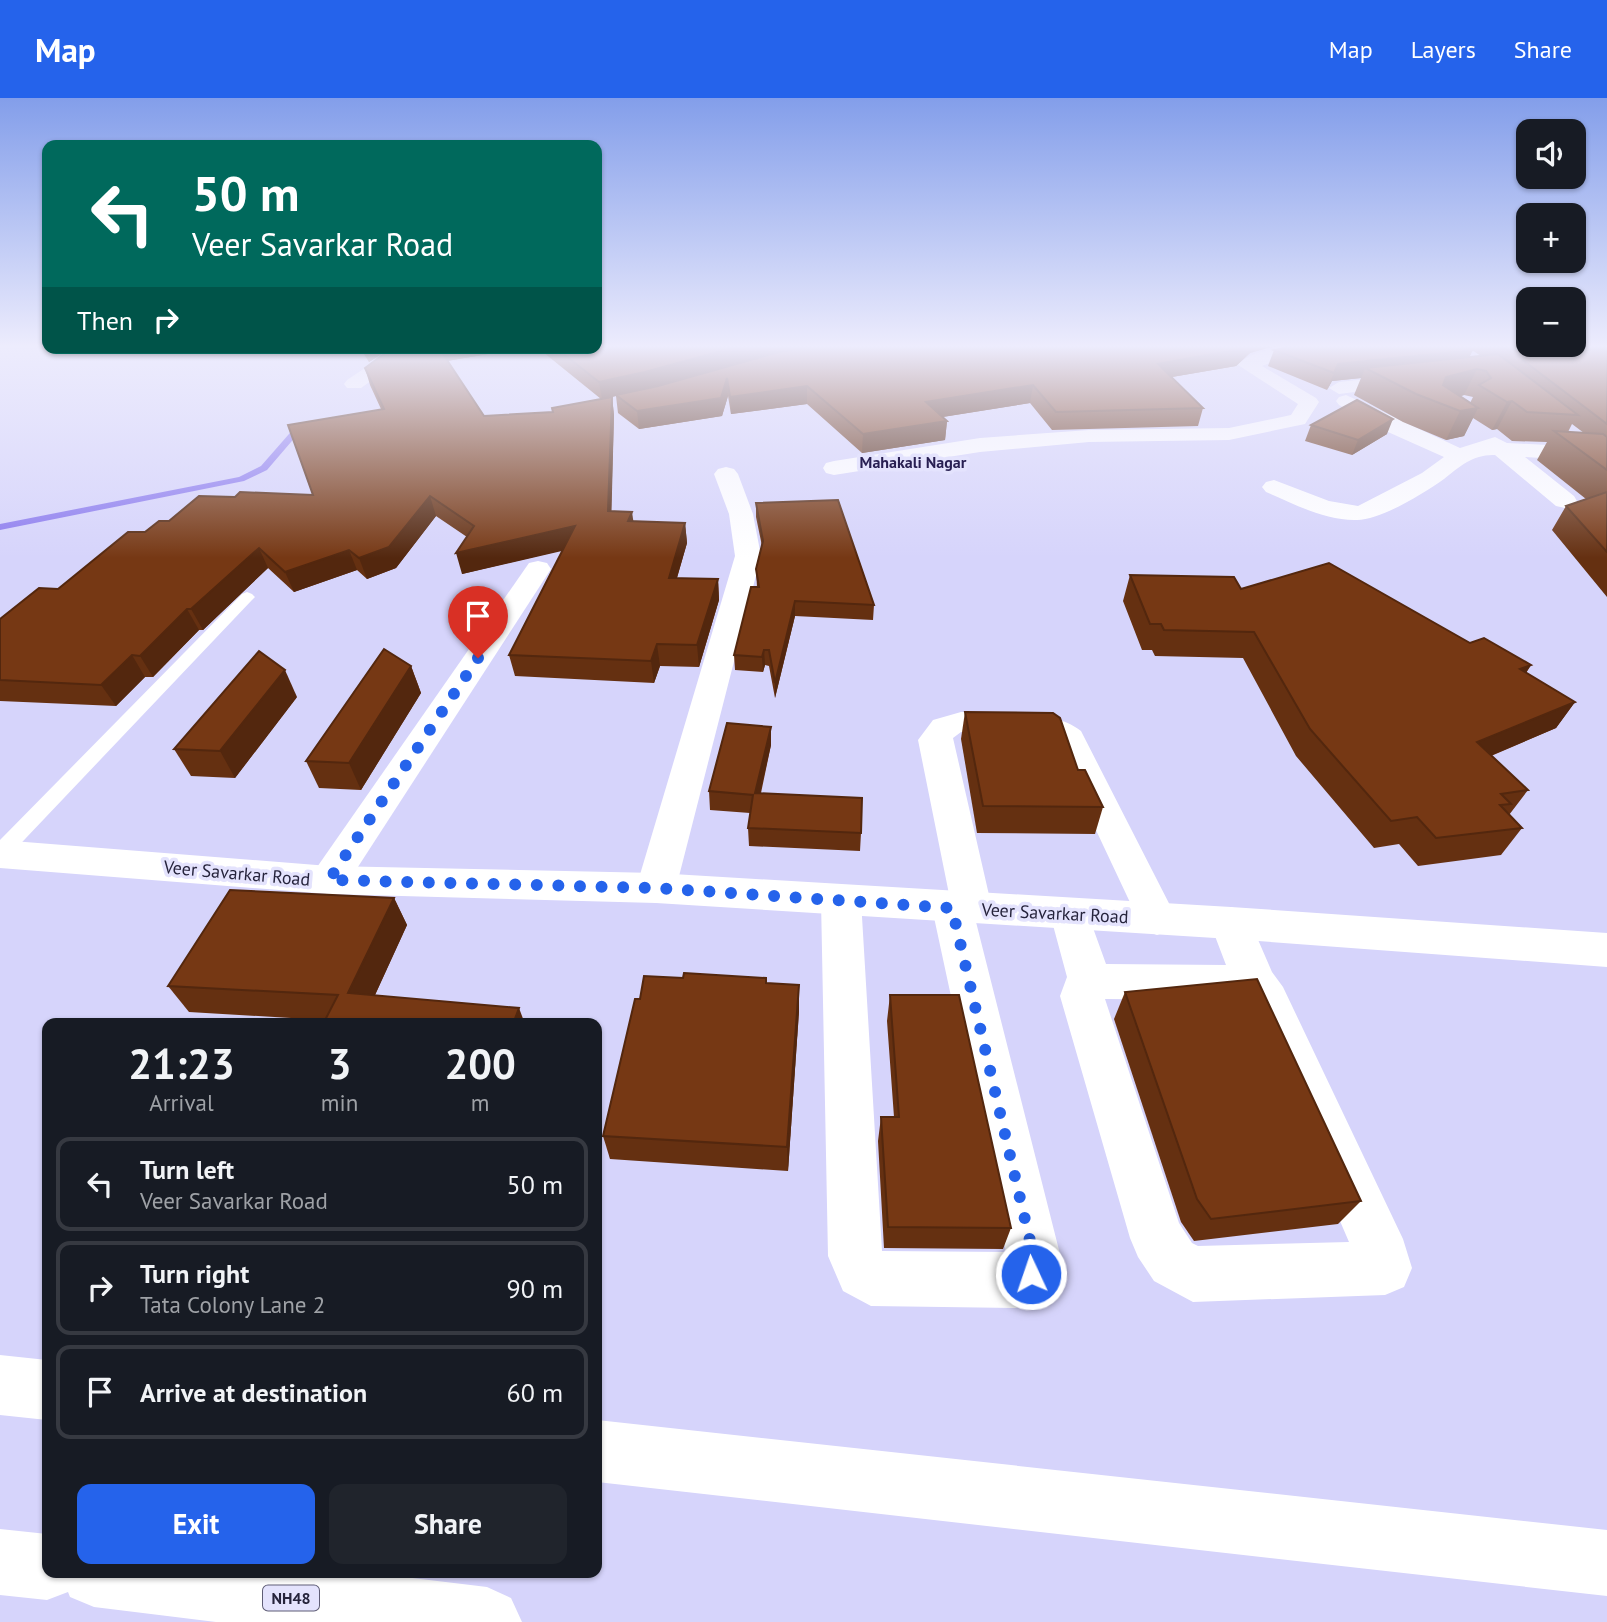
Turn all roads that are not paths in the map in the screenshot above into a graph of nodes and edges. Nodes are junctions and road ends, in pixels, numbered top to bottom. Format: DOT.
graph roads {
  1 [pos="1300,416"];
  2 [pos="1376,416"];
  3 [pos="1472,429"];
  4 [pos="1561,429"];
  5 [pos="1501,448"];
  6 [pos="1460,456"];
  7 [pos="1602,458"];
  8 [pos="834,468"];
  9 [pos="726,474"];
  10 [pos="1274,487"];
  11 [pos="1565,501"];
  12 [pos="538,569"];
  13 [pos="247,597"];
  14 [pos="0,853"];
  15 [pos="329,880"];
  16 [pos="656,888"];
  17 [pos="841,900"];
  18 [pos="962,908"];
  19 [pos="1070,914"];
  20 [pos="1157,919"];
  21 [pos="1231,923"];
  22 [pos="1607,950"];
  23 [pos="1090,981"];
  24 [pos="1255,983"];
  25 [pos="0,1385"];
  26 [pos="42,1390"];
  27 [pos="602,1452"];
  28 [pos="0,1562"];
  29 [pos="1607,1563"];
  30 [pos="42,1566"];
  31 [pos="134,1578"];
  32 [pos="487,1622"];
  1 -- 8 [label="main road"];
  2 -- 6 [label="main road"];
  3 -- 5 [label="main road"];
  4 -- 7 [label="main road"];
  5 -- 6 [label="main road"];
  5 -- 7 [label="main road"];
  5 -- 11 [label="main road"];
  6 -- 10 [label="main road"];
  9 -- 16 [label="main road"];
  12 -- 15 [label="main road"];
  13 -- 14 [label="lane"];
  14 -- 15 [label="main road, Veer Savarkar Road"];
  15 -- 16 [label="main road, Veer Savarkar Road"];
  16 -- 17 [label="main road, Veer Savarkar Road"];
  17 -- 18 [label="main road, Veer Savarkar Road"];
  17 -- 18 [label="main road"];
  18 -- 19 [label="main road, Veer Savarkar Road"];
  18 -- 20 [label="main road"];
  19 -- 20 [label="main road, Veer Savarkar Road"];
  19 -- 23 [label="main road"];
  20 -- 21 [label="main road, Veer Savarkar Road"];
  21 -- 22 [label="main road, Veer Savarkar Road"];
  21 -- 24 [label="main road"];
  23 -- 24 [label="main road"];
  23 -- 24 [label="main road"];
  25 -- 26 [label="main road"];
  27 -- 29 [label="main road"];
  28 -- 30 [label="main road"];
  31 -- 32 [label="main road, NH48"];
}
